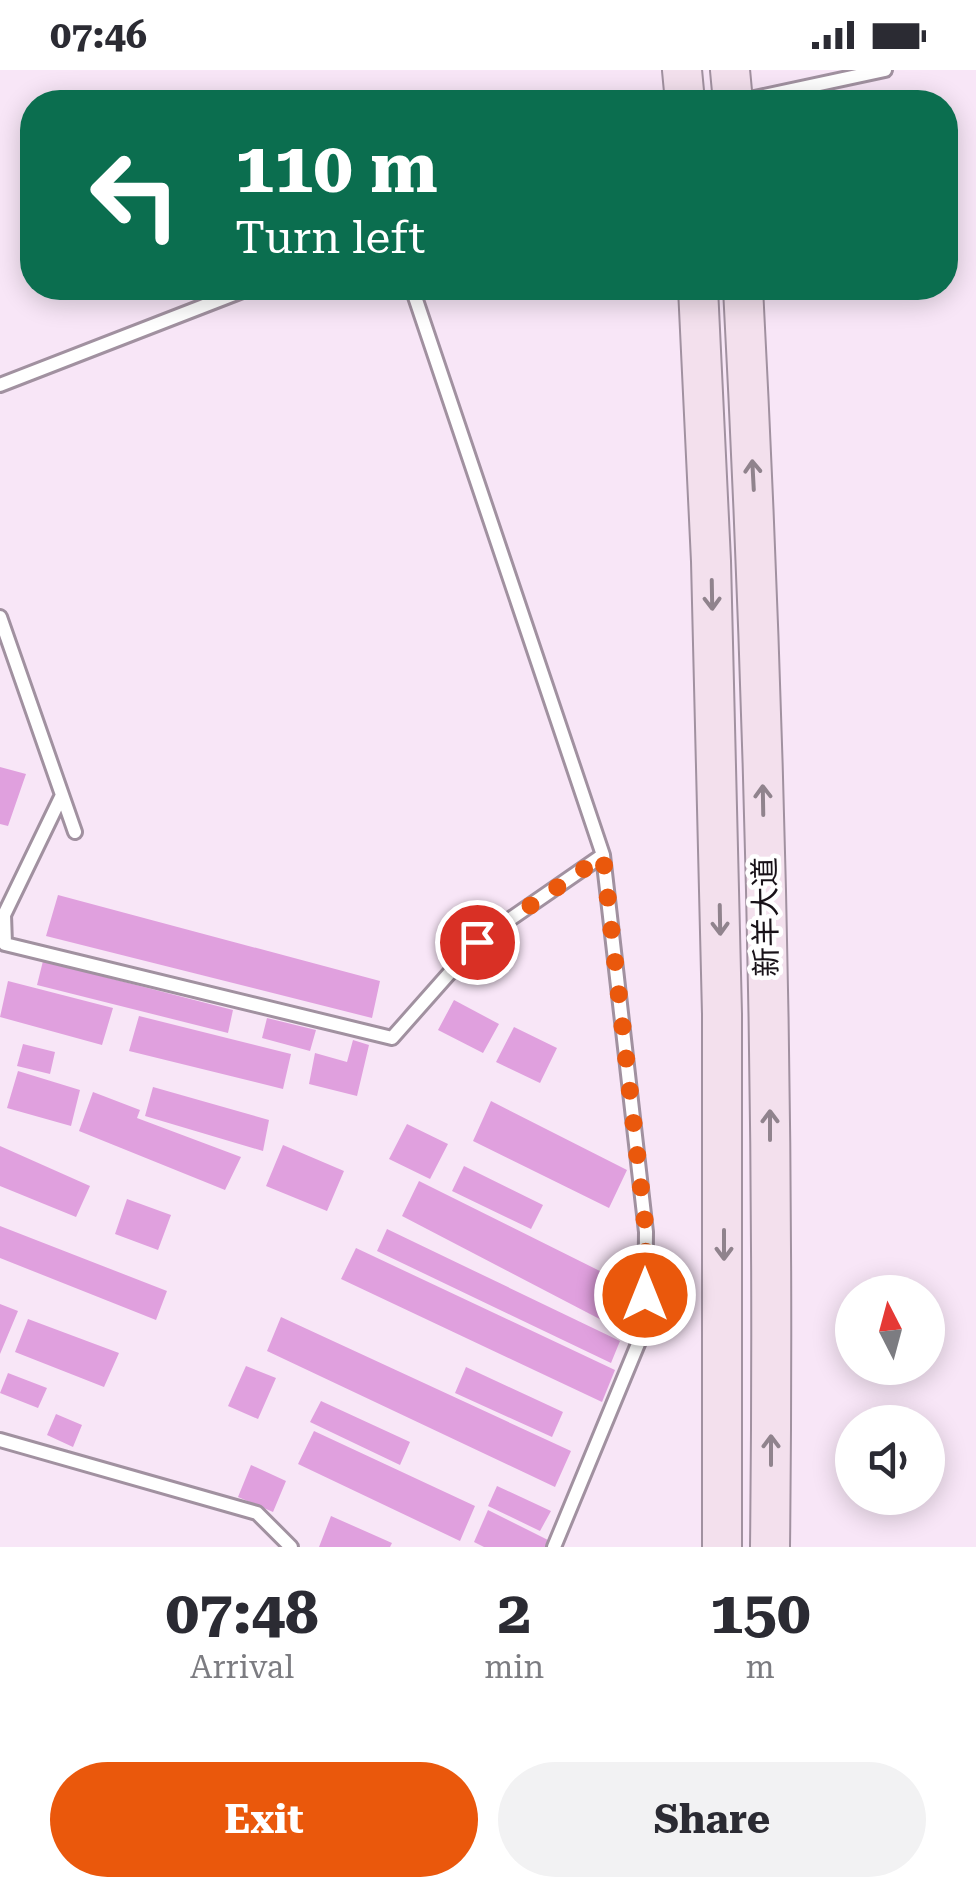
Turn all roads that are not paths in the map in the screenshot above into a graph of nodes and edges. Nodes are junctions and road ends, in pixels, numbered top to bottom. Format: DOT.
graph roads {
  1 [pos="885,70"];
  2 [pos="789,90"];
  3 [pos="219,300"];
  4 [pos="416,300"];
  5 [pos="699,300"];
  6 [pos="744,300"];
  7 [pos="0,384"];
  8 [pos="0,617"];
  9 [pos="62,796"];
  10 [pos="75,832"];
  11 [pos="603,856"];
  12 [pos="0,1440"];
  13 [pos="292,1547"];
  14 [pos="554,1547"];
  15 [pos="722,1547"];
  16 [pos="770,1547"];
  1 -- 2 [label="lane"];
  3 -- 7 [label="lane"];
  4 -- 11 [label="lane"];
  5 -- 15 [label="main road, 新羊大道, one-way"];
  16 -- 6 [label="main road, 新羊大道, one-way"];
  8 -- 9 [label="lane"];
  9 -- 10 [label="lane"];
  9 -- 11 [label="lane"];
  11 -- 14 [label="lane"];
  12 -- 13 [label="lane"];
}
